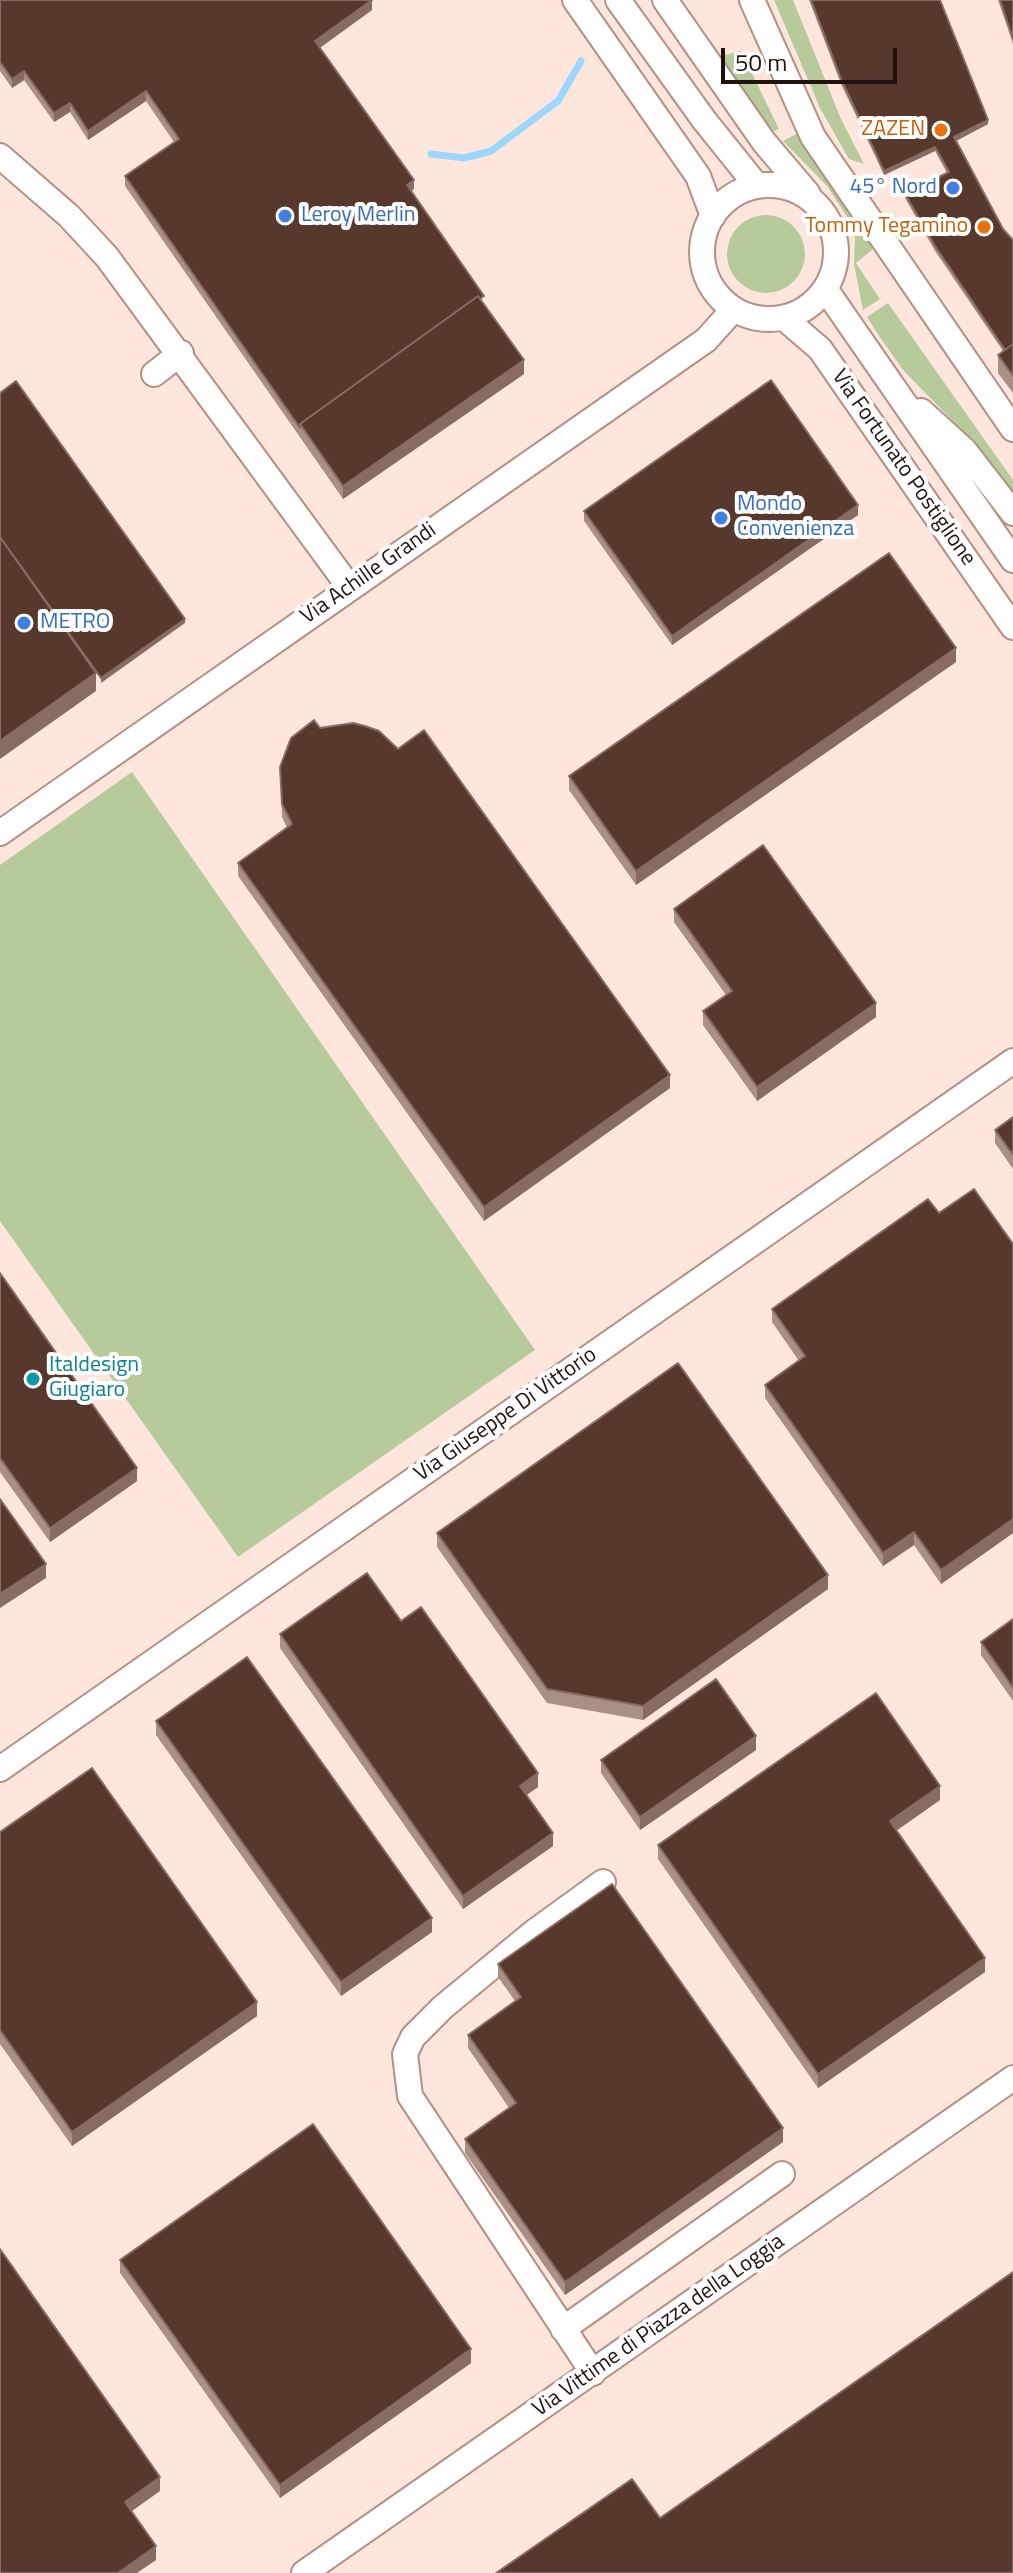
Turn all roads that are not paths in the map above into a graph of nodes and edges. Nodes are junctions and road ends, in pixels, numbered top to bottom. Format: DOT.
graph roads {
  1 [pos="575,0"];
  2 [pos="618,0"];
  3 [pos="665,0"];
  4 [pos="752,0"];
  5 [pos="0,156"];
  6 [pos="757,186"];
  7 [pos="817,205"];
  8 [pos="713,216"];
  9 [pos="826,290"];
  10 [pos="733,310"];
  11 [pos="784,318"];
  12 [pos="181,353"];
  13 [pos="154,374"];
  14 [pos="888,381"];
  15 [pos="1013,429"];
  16 [pos="1013,513"];
  17 [pos="1013,560"];
  18 [pos="350,588"];
  19 [pos="1013,627"];
  20 [pos="0,833"];
  21 [pos="1013,1061"];
  22 [pos="0,1769"];
  23 [pos="603,1882"];
  24 [pos="1013,2078"];
  25 [pos="782,2174"];
  26 [pos="563,2329"];
  27 [pos="593,2373"];
  28 [pos="304,2573"];
  1 -- 8 [label="street"];
  2 -- 6 [label="street"];
  3 -- 7 [label="street"];
  4 -- 15 [label="street"];
  5 -- 12 [label="street"];
  6 -- 7 [label="street"];
  6 -- 8 [label="street"];
  7 -- 9 [label="street"];
  8 -- 10 [label="street"];
  9 -- 11 [label="street"];
  9 -- 14 [label="street, Via Fortunato Postiglione"];
  10 -- 11 [label="street"];
  10 -- 18 [label="street, Via Achille Grandi"];
  11 -- 19 [label="street, Via Fortunato Postiglione"];
  12 -- 13 [label="street"];
  12 -- 18 [label="street"];
  14 -- 16 [label="street"];
  14 -- 17 [label="street, Via Fortunato Postiglione"];
  18 -- 20 [label="street, Via Achille Grandi"];
  21 -- 22 [label="street, Via Giuseppe Di Vittorio"];
  23 -- 26 [label="street"];
  24 -- 27 [label="street, Via Vittime di Piazza della Loggia"];
  25 -- 26 [label="street"];
  26 -- 27 [label="street"];
  27 -- 28 [label="street, Via Vittime di Piazza della Loggia"];
}
